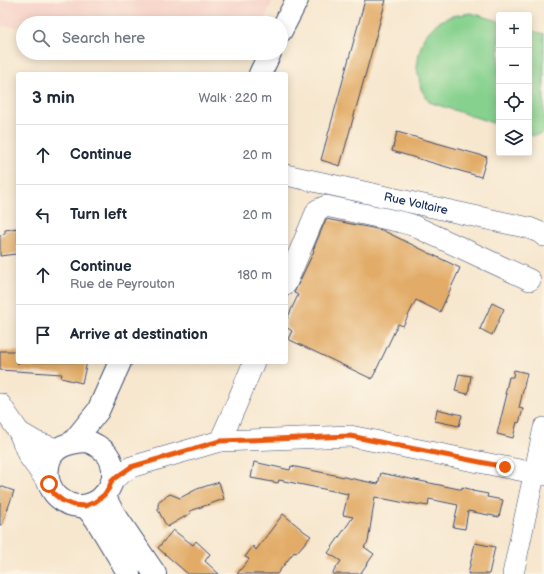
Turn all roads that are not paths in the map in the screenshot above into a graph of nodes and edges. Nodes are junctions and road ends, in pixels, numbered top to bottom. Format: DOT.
graph roads {
  1 [pos="297,0"];
  2 [pos="288,17"];
  3 [pos="267,60"];
  4 [pos="261,72"];
  5 [pos="288,175"];
  6 [pos="544,236"];
  7 [pos="288,279"];
  8 [pos="530,280"];
  9 [pos="119,364"];
  10 [pos="253,364"];
  11 [pos="0,404"];
  12 [pos="98,411"];
  13 [pos="544,428"];
  14 [pos="19,432"];
  15 [pos="220,441"];
  16 [pos="64,445"];
  17 [pos="112,471"];
  18 [pos="539,474"];
  19 [pos="49,484"];
  20 [pos="85,506"];
  21 [pos="129,574"];
  22 [pos="155,574"];
  23 [pos="513,574"];
  1 -- 2 [label="main road"];
  3 -- 4 [label="main road"];
  5 -- 6 [label="street, Rue Voltaire"];
  7 -- 8 [label="street"];
  9 -- 12 [label="main road"];
  10 -- 15 [label="street"];
  11 -- 14 [label="street"];
  12 -- 16 [label="main road"];
  12 -- 17 [label="main road"];
  13 -- 18 [label="street"];
  14 -- 16 [label="street"];
  14 -- 19 [label="street"];
  15 -- 17 [label="street"];
  15 -- 18 [label="street"];
  16 -- 17 [label="main road"];
  16 -- 19 [label="main road"];
  17 -- 20 [label="main road"];
  17 -- 22 [label="main road"];
  18 -- 23 [label="street"];
  19 -- 20 [label="main road"];
  20 -- 21 [label="main road"];
}
